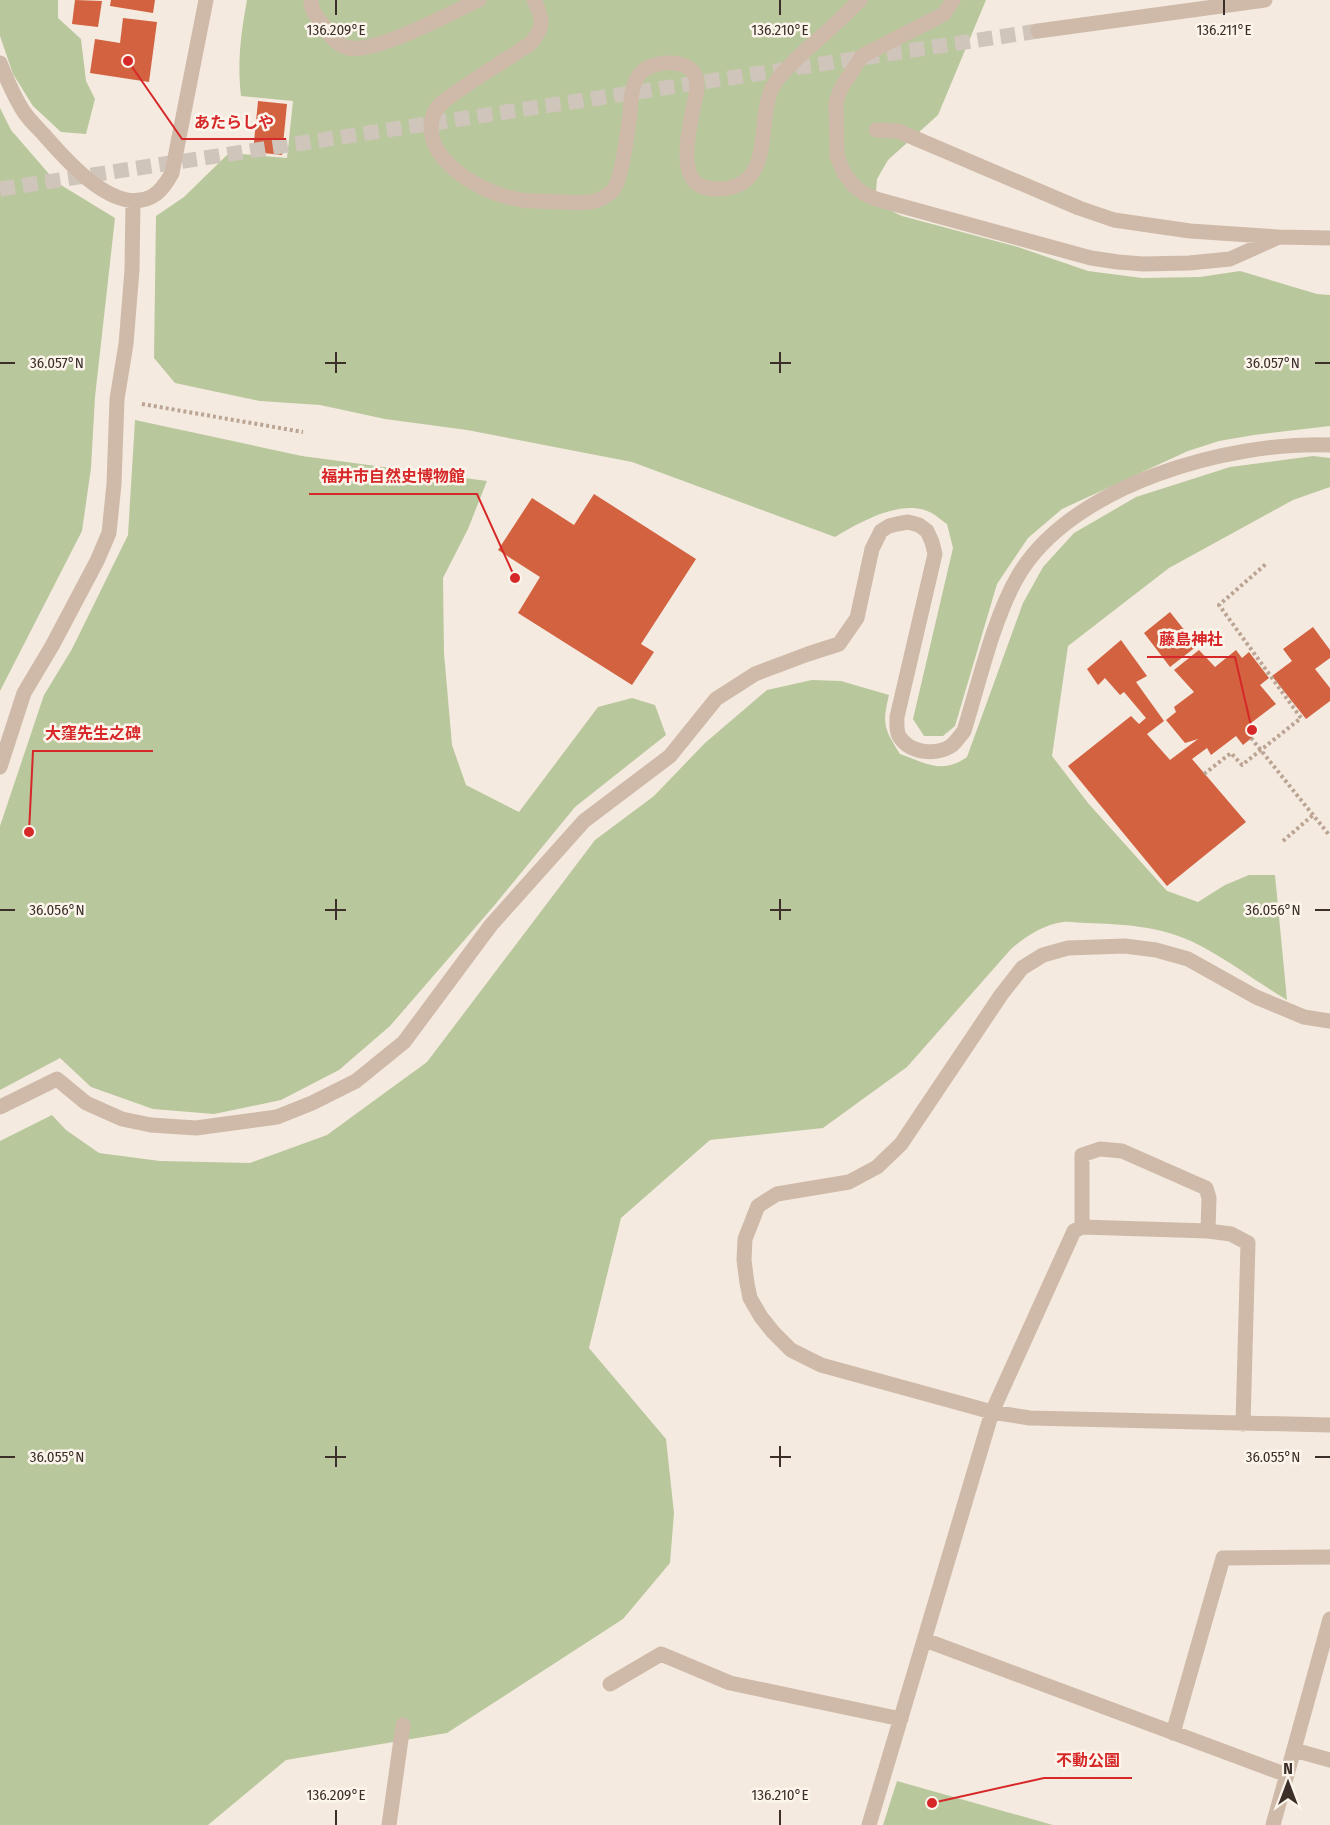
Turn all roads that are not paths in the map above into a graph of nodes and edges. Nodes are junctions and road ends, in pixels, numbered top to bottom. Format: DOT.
graph roads {
  1 [pos="206,0"];
  2 [pos="310,0"];
  3 [pos="479,0"];
  4 [pos="534,0"];
  5 [pos="860,0"];
  6 [pos="953,0"];
  7 [pos="1265,0"];
  8 [pos="1038,31"];
  9 [pos="0,63"];
  10 [pos="876,130"];
  11 [pos="133,201"];
  12 [pos="1280,237"];
  13 [pos="1330,238"];
  14 [pos="1330,445"];
  15 [pos="0,767"];
  16 [pos="1330,1021"];
  17 [pos="0,1107"];
  18 [pos="1082,1227"];
  19 [pos="1208,1232"];
  20 [pos="992,1412"];
  21 [pos="1243,1424"];
  22 [pos="1330,1425"];
  23 [pos="1330,1557"];
  24 [pos="1330,1619"];
  25 [pos="924,1640"];
  26 [pos="610,1684"];
  27 [pos="901,1719"];
  28 [pos="403,1725"];
  29 [pos="1173,1733"];
  30 [pos="1294,1750"];
  31 [pos="1330,1760"];
  32 [pos="1287,1775"];
  33 [pos="389,1825"];
  34 [pos="869,1825"];
  35 [pos="1273,1825"];
  1 -- 11 [label="street"];
  2 -- 3 [label="street"];
  4 -- 5 [label="street"];
  6 -- 12 [label="street"];
  7 -- 8 [label="street"];
  9 -- 11 [label="street"];
  10 -- 12 [label="street"];
  11 -- 15 [label="street"];
  12 -- 13 [label="street"];
  14 -- 17 [label="street"];
  16 -- 20 [label="street"];
  18 -- 19 [label="street"];
  18 -- 19 [label="street"];
  18 -- 20 [label="street"];
  19 -- 21 [label="street"];
  20 -- 21 [label="street"];
  20 -- 25 [label="street"];
  21 -- 22 [label="street"];
  23 -- 29 [label="street"];
  24 -- 30 [label="street"];
  25 -- 27 [label="street"];
  25 -- 29 [label="street"];
  26 -- 27 [label="street"];
  27 -- 34 [label="street"];
  28 -- 33 [label="street"];
  29 -- 32 [label="street"];
  30 -- 31 [label="street"];
  30 -- 32 [label="street"];
  32 -- 35 [label="street"];
}
